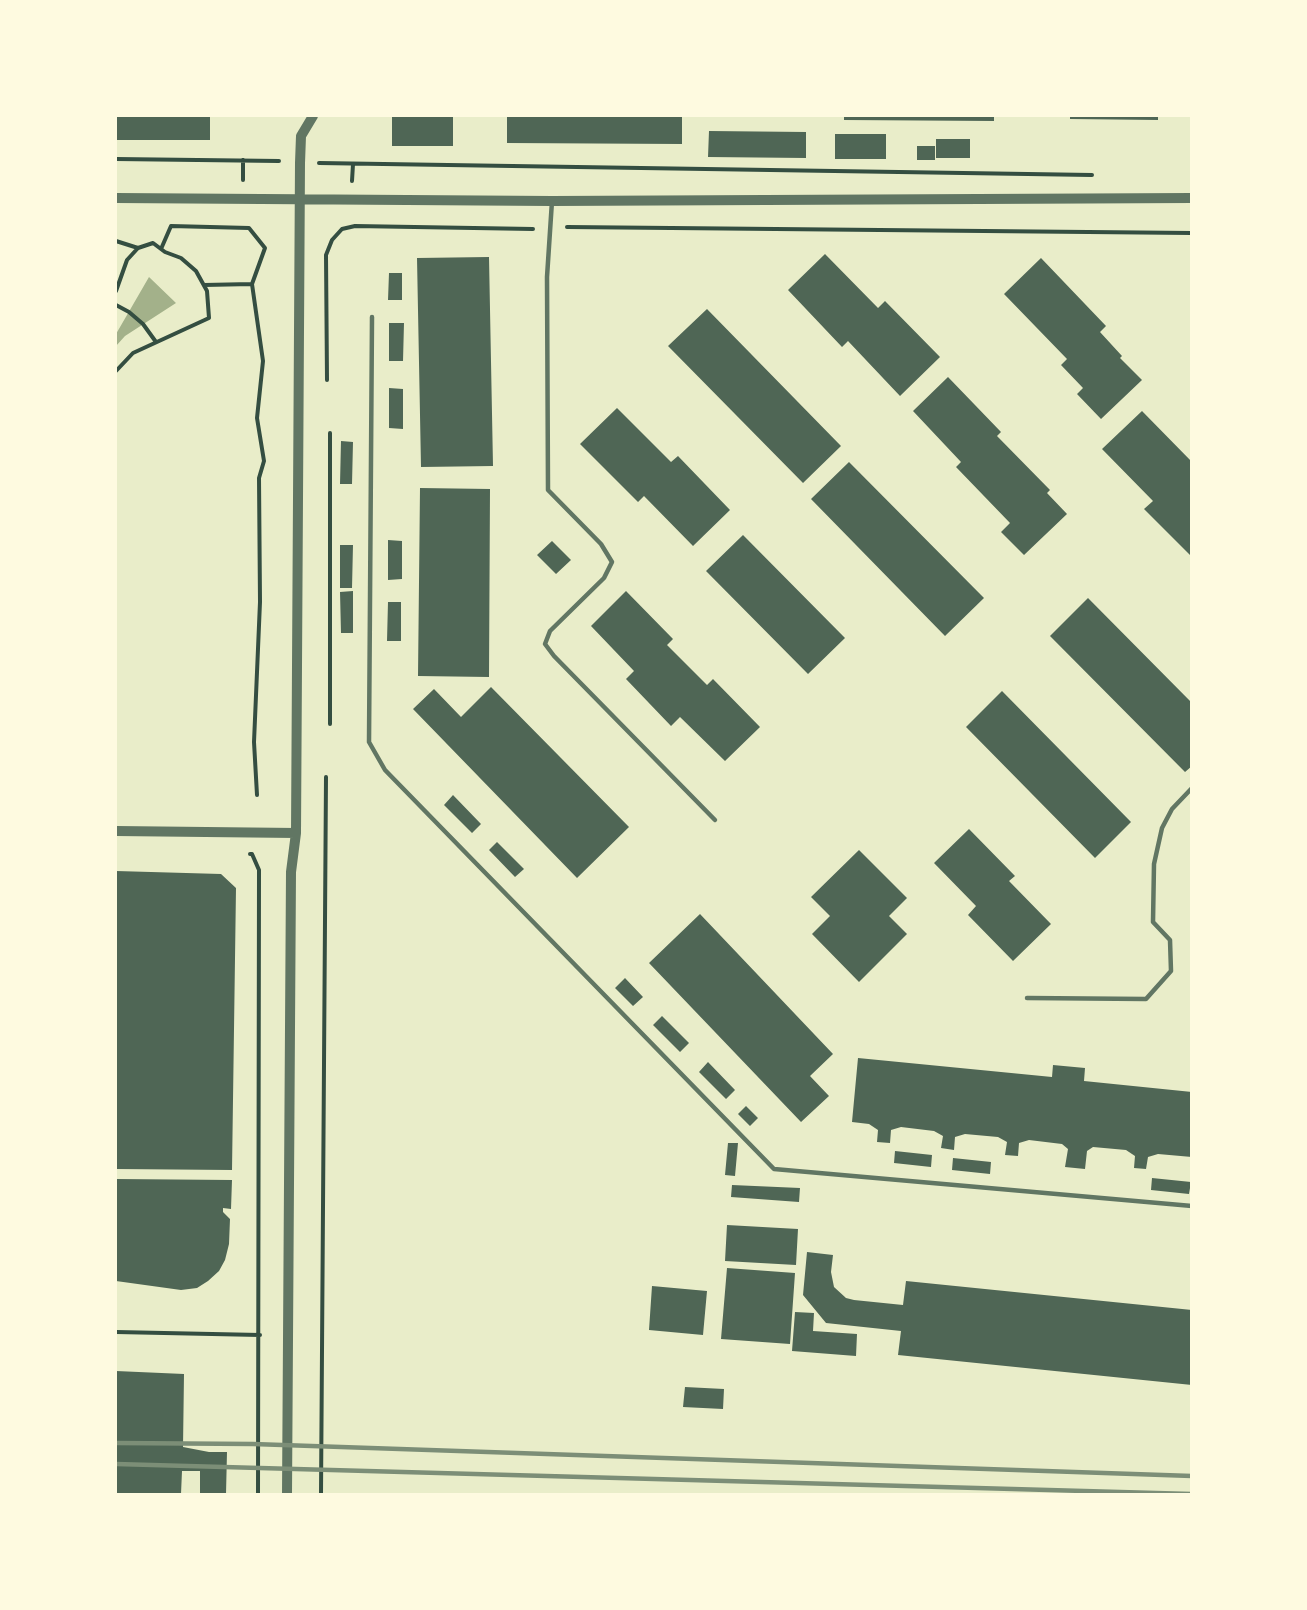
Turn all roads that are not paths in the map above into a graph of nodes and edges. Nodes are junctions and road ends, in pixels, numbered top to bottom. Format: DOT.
graph roads {
  1 [pos="313,116"];
  2 [pos="116,198"];
  3 [pos="1191,198"];
  4 [pos="300,200"];
  5 [pos="552,201"];
  6 [pos="372,317"];
  7 [pos="1191,788"];
  8 [pos="715,820"];
  9 [pos="116,831"];
  10 [pos="296,833"];
  11 [pos="1027,998"];
  12 [pos="1191,1206"];
  13 [pos="287,1494"];
  1 -- 4 [label="street"];
  2 -- 4 [label="street"];
  3 -- 5 [label="street"];
  4 -- 5 [label="street"];
  4 -- 10 [label="street"];
  5 -- 8 [label="lane"];
  6 -- 12 [label="lane"];
  7 -- 11 [label="lane"];
  9 -- 10 [label="street"];
  10 -- 13 [label="street"];
}
